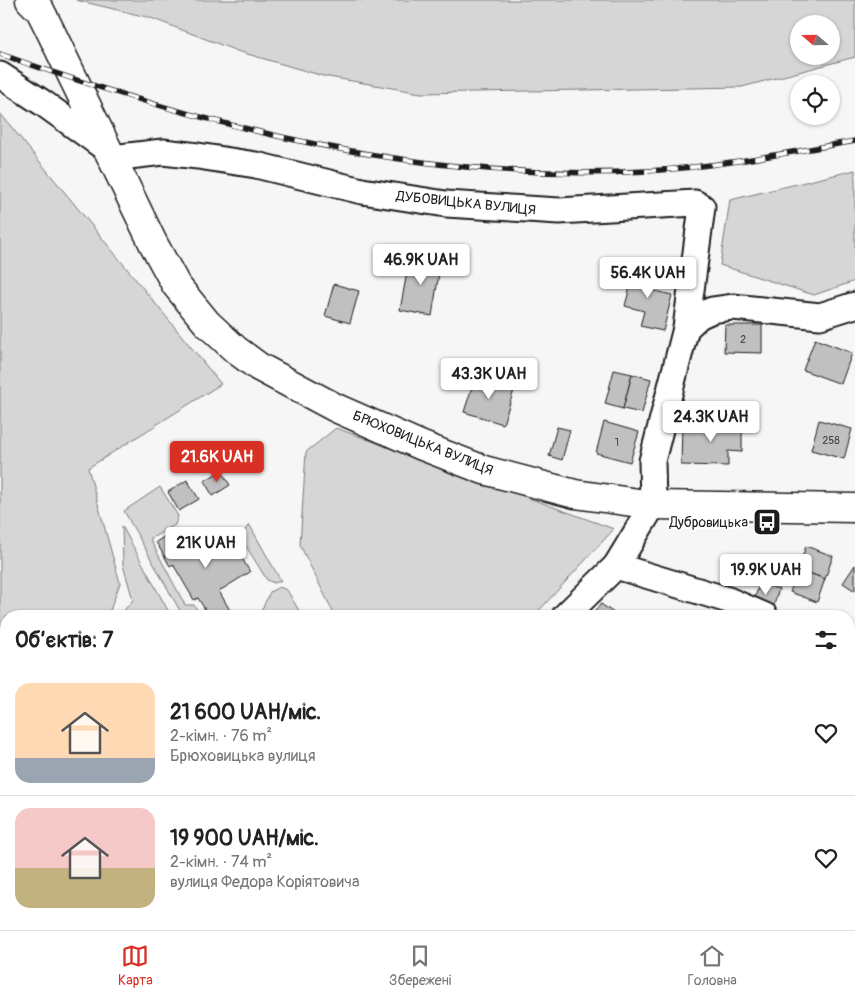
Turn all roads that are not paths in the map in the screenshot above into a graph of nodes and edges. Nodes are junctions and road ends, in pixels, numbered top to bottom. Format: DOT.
graph roads {
  1 [pos="30,0"];
  2 [pos="0,74"];
  3 [pos="110,154"];
  4 [pos="855,305"];
  5 [pos="686,328"];
  6 [pos="653,505"];
  7 [pos="855,508"];
  8 [pos="616,566"];
  9 [pos="571,610"];
  10 [pos="752,610"];
  1 -- 3 [label="main road, БРЮХОВИЦЬКА ВУЛИЦЯ"];
  2 -- 3 [label="street"];
  3 -- 5 [label="street, ДУБОВИЦЬКА ВУЛИЦЯ"];
  3 -- 6 [label="main road, БРЮХОВИЦЬКА ВУЛИЦЯ"];
  4 -- 5 [label="street"];
  5 -- 6 [label="street, ДУБОВИЦЬКА ВУЛИЦЯ"];
  6 -- 7 [label="main road, БРЮХОВИЦЬКА ВУЛИЦЯ"];
  6 -- 8 [label="street"];
  8 -- 9 [label="street"];
  8 -- 10 [label="street"];
}
